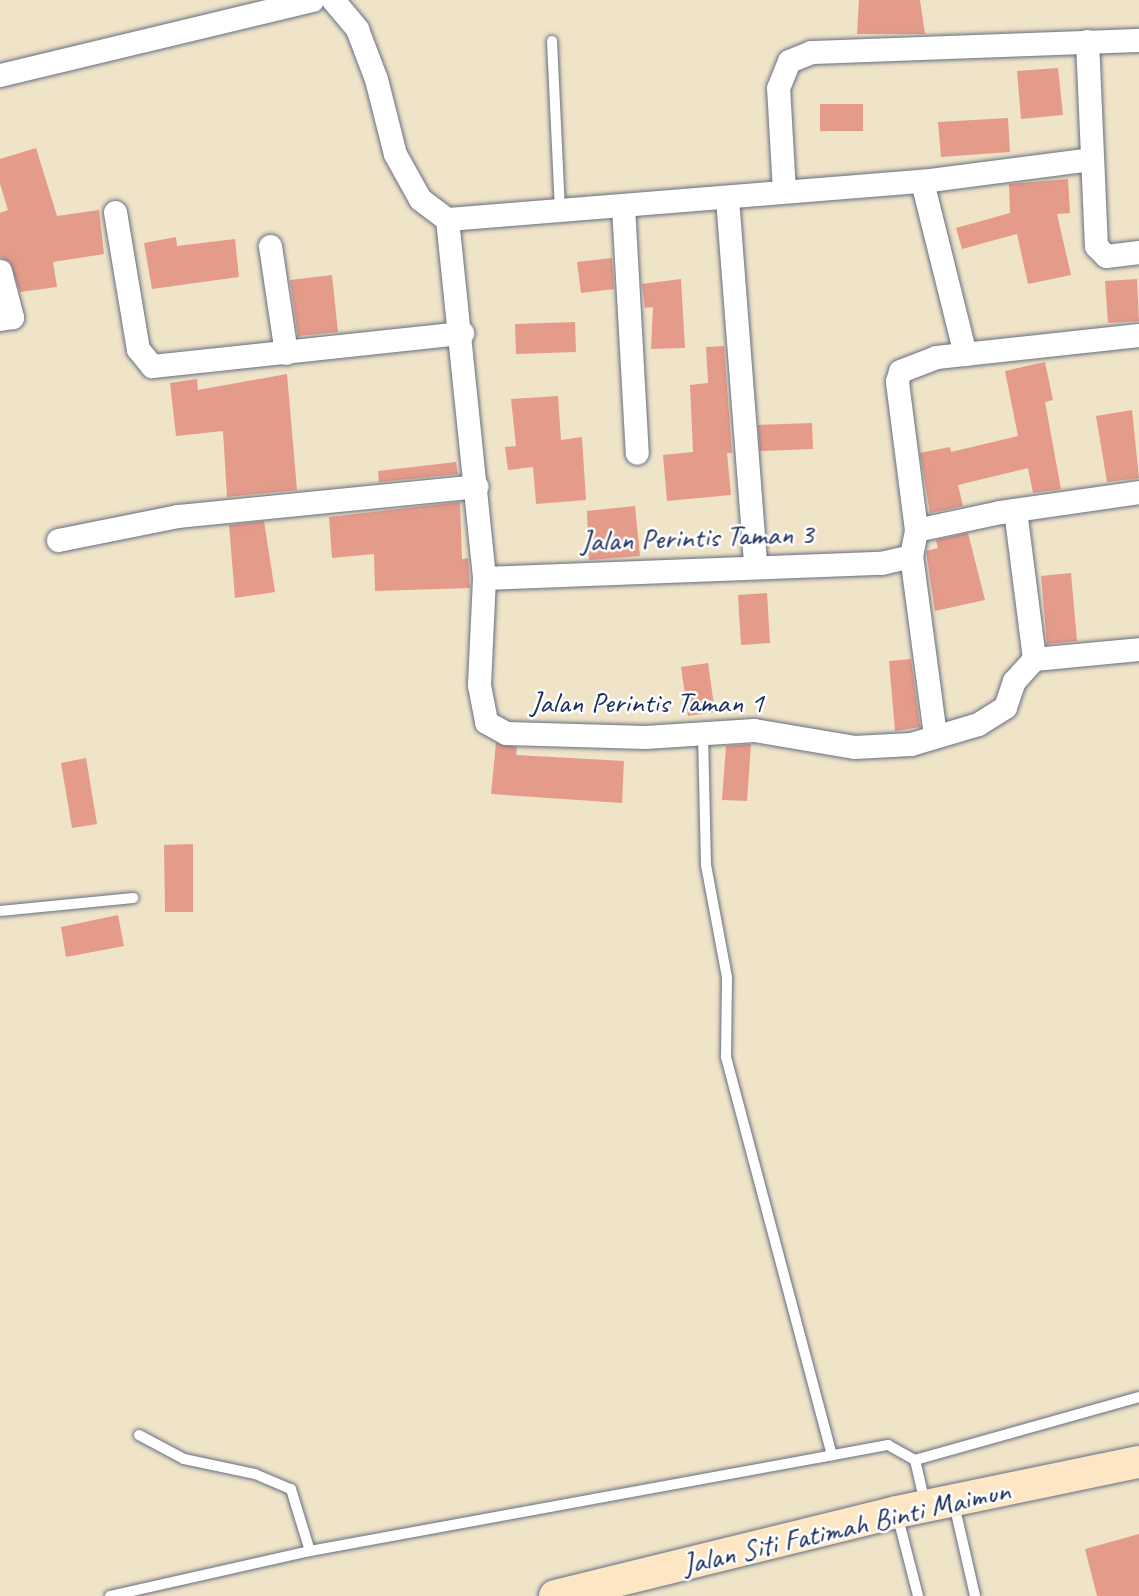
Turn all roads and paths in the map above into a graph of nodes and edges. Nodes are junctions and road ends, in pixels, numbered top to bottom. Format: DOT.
graph roads {
  1 [pos="312,0"];
  2 [pos="333,0"];
  3 [pos="1139,40"];
  4 [pos="552,41"];
  5 [pos="1087,41"];
  6 [pos="0,75"];
  7 [pos="1091,159"];
  8 [pos="922,181"];
  9 [pos="784,191"];
  10 [pos="727,198"];
  11 [pos="624,206"];
  12 [pos="560,209"];
  13 [pos="116,212"];
  14 [pos="447,219"];
  15 [pos="270,246"];
  16 [pos="1139,252"];
  17 [pos="0,271"];
  18 [pos="0,319"];
  19 [pos="462,333"];
  20 [pos="1139,335"];
  21 [pos="286,353"];
  22 [pos="965,354"];
  23 [pos="637,453"];
  24 [pos="476,486"];
  25 [pos="1139,492"];
  26 [pos="1015,510"];
  27 [pos="916,530"];
  28 [pos="58,540"];
  29 [pos="911,556"];
  30 [pos="755,566"];
  31 [pos="484,578"];
  32 [pos="1139,649"];
  33 [pos="1034,659"];
  34 [pos="704,733"];
  35 [pos="935,735"];
  36 [pos="133,898"];
  37 [pos="0,911"];
  38 [pos="1139,1396"];
  39 [pos="139,1435"];
  40 [pos="832,1455"];
  41 [pos="915,1460"];
  42 [pos="1139,1462"];
  43 [pos="925,1507"];
  44 [pos="310,1551"];
  45 [pos="110,1596"];
  46 [pos="555,1596"];
  47 [pos="918,1596"];
  48 [pos="975,1596"];
  1 -- 6 [label="street"];
  2 -- 14 [label="street"];
  3 -- 5 [label="street"];
  4 -- 12 [label="lane"];
  5 -- 7 [label="street"];
  5 -- 9 [label="street"];
  7 -- 8 [label="street"];
  7 -- 16 [label="street"];
  8 -- 9 [label="street"];
  8 -- 22 [label="street"];
  9 -- 10 [label="street"];
  10 -- 11 [label="street"];
  10 -- 30 [label="street"];
  11 -- 12 [label="street"];
  11 -- 23 [label="street"];
  12 -- 14 [label="street"];
  13 -- 21 [label="street"];
  14 -- 19 [label="street"];
  15 -- 21 [label="street"];
  17 -- 18 [label="street"];
  19 -- 21 [label="street"];
  19 -- 24 [label="street"];
  20 -- 22 [label="street"];
  22 -- 27 [label="street"];
  24 -- 28 [label="street"];
  24 -- 31 [label="street"];
  25 -- 26 [label="street"];
  26 -- 27 [label="street"];
  26 -- 33 [label="street"];
  27 -- 29 [label="street"];
  29 -- 30 [label="street, Jalan Perintis Taman 3"];
  29 -- 35 [label="street"];
  30 -- 31 [label="street, Jalan Perintis Taman 3"];
  31 -- 34 [label="street, Jalan Perintis Taman 1"];
  32 -- 33 [label="street"];
  33 -- 35 [label="street, Jalan Perintis Taman 1"];
  34 -- 35 [label="street, Jalan Perintis Taman 1"];
  34 -- 40 [label="lane"];
  36 -- 37 [label="lane"];
  38 -- 41 [label="lane"];
  39 -- 44 [label="lane"];
  40 -- 41 [label="lane"];
  40 -- 44 [label="lane"];
  41 -- 43 [label="lane"];
  42 -- 43 [label="street, Jalan Siti Fatimah Binti Maimun"];
  43 -- 46 [label="street, Jalan Siti Fatimah Binti Maimun"];
  43 -- 47 [label="lane"];
  43 -- 48 [label="lane"];
  44 -- 45 [label="lane"];
}
